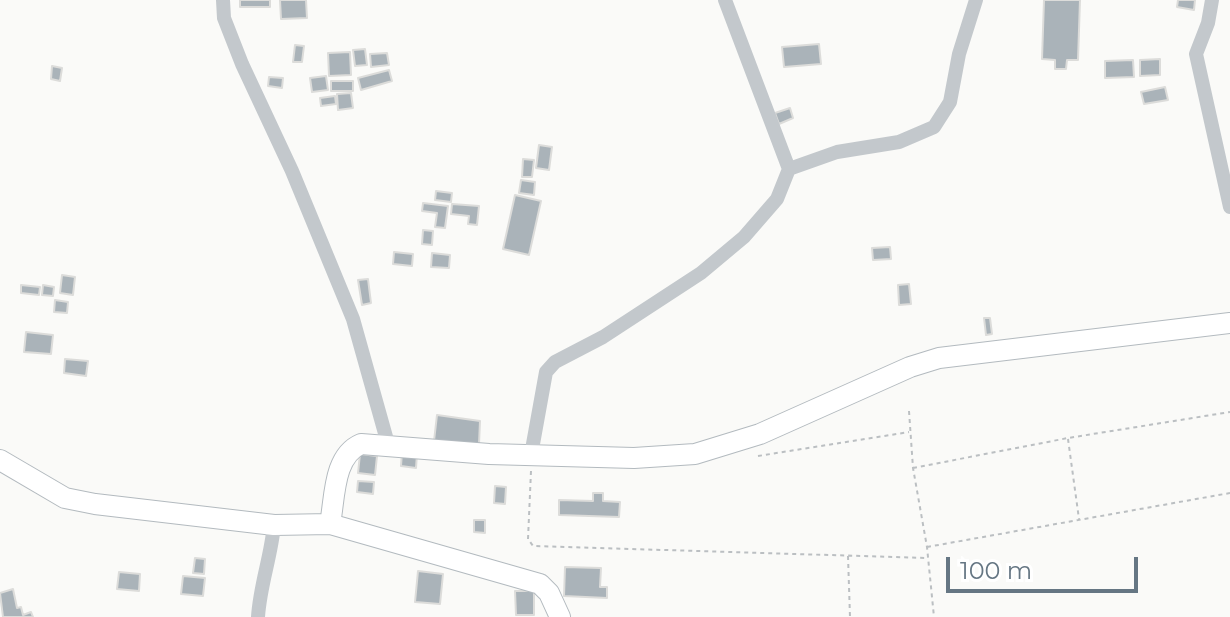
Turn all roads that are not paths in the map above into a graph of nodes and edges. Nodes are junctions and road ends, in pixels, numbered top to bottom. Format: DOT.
graph roads {
  1 [pos="223,0"];
  2 [pos="725,0"];
  3 [pos="976,0"];
  4 [pos="1212,0"];
  5 [pos="789,169"];
  6 [pos="1230,207"];
  7 [pos="1230,323"];
  8 [pos="388,444"];
  9 [pos="531,455"];
  10 [pos="0,460"];
  11 [pos="330,524"];
  12 [pos="274,525"];
  13 [pos="258,617"];
  14 [pos="560,617"];
  1 -- 8 [label="street"];
  2 -- 5 [label="street"];
  3 -- 5 [label="street"];
  4 -- 6 [label="street"];
  5 -- 9 [label="street"];
  7 -- 9 [label="main road"];
  8 -- 9 [label="main road"];
  8 -- 11 [label="main road"];
  10 -- 12 [label="main road"];
  11 -- 12 [label="main road"];
  11 -- 14 [label="main road"];
  12 -- 13 [label="street"];
}
